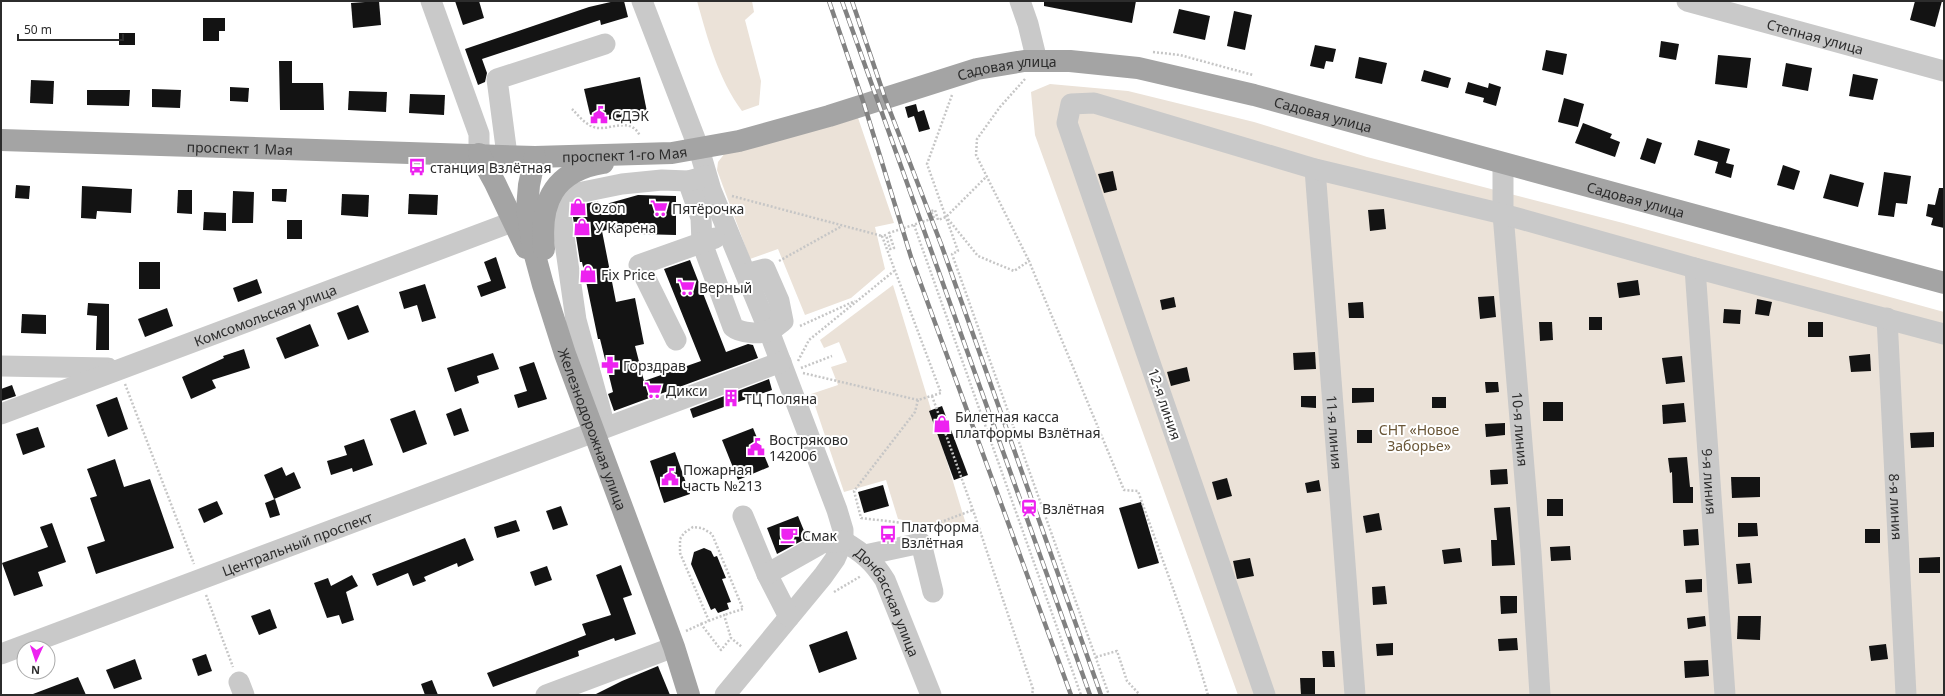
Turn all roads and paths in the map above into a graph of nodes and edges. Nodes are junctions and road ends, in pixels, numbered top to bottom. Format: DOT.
graph roads {
  1 [pos="431,1"];
  2 [pos="642,1"];
  3 [pos="1020,1"];
  4 [pos="1687,1"];
  5 [pos="605,44"];
  6 [pos="1038,61"];
  7 [pos="1944,71"];
  8 [pos="1019,77"];
  9 [pos="952,94"];
  10 [pos="572,109"];
  11 [pos="1,140"];
  12 [pos="699,149"];
  13 [pos="672,153"];
  14 [pos="479,154"];
  15 [pos="648,154"];
  16 [pos="507,156"];
  17 [pos="535,157"];
  18 [pos="1503,163"];
  19 [pos="1315,169"];
  20 [pos="987,176"];
  21 [pos="702,182"];
  22 [pos="1503,214"];
  23 [pos="946,217"];
  24 [pos="521,218"];
  25 [pos="914,225"];
  26 [pos="842,226"];
  27 [pos="729,232"];
  28 [pos="882,236"];
  29 [pos="702,243"];
  30 [pos="1029,261"];
  31 [pos="1695,268"];
  32 [pos="894,271"];
  33 [pos="756,272"];
  34 [pos="1944,284"];
  35 [pos="859,300"];
  36 [pos="1887,318"];
  37 [pos="554,320"];
  38 [pos="1944,334"];
  39 [pos="770,335"];
  40 [pos="676,340"];
  41 [pos="789,364"];
  42 [pos="1,366"];
  43 [pos="120,368"];
  44 [pos="801,373"];
  45 [pos="932,396"];
  46 [pos="918,400"];
  47 [pos="1,414"];
  48 [pos="598,424"];
  49 [pos="973,510"];
  50 [pos="743,516"];
  51 [pos="843,541"];
  52 [pos="871,561"];
  53 [pos="768,574"];
  54 [pos="200,581"];
  55 [pos="933,592"];
  56 [pos="830,596"];
  57 [pos="724,615"];
  58 [pos="789,617"];
  59 [pos="709,621"];
  60 [pos="701,624"];
  61 [pos="732,638"];
  62 [pos="678,640"];
  63 [pos="746,650"];
  64 [pos="1,654"];
  65 [pos="1096,658"];
  66 [pos="242,688"];
  67 [pos="546,695"];
  68 [pos="689,695"];
  69 [pos="726,695"];
  70 [pos="930,695"];
  71 [pos="1032,695"];
  72 [pos="1081,695"];
  73 [pos="1109,695"];
  74 [pos="1140,695"];
  75 [pos="1208,695"];
  76 [pos="1265,695"];
  77 [pos="1355,695"];
  78 [pos="1540,695"];
  79 [pos="1725,695"];
  80 [pos="1906,695"];
  1 -- 14 [label="street"];
  2 -- 12 [label="street, Донбасская улица"];
  3 -- 6 [label="street"];
  4 -- 7 [label="street, Степная улица"];
  5 -- 16 [label="street"];
  6 -- 12 [label="main road, Садовая улица"];
  6 -- 18 [label="main road, Садовая улица"];
  8 -- 20 [label="path"];
  9 -- 23 [label="path"];
  10 -- 15 [label="path"];
  11 -- 14 [label="main road, проспект 1 Мая"];
  12 -- 13 [label="main road, проспект 1-го Мая"];
  12 -- 21 [label="street, Донбасская улица"];
  13 -- 15 [label="main road, проспект 1-го Мая"];
  13 -- 37 [label="main road"];
  14 -- 16 [label="main road, проспект 1-го Мая"];
  14 -- 24 [label="main road"];
  15 -- 17 [label="main road, проспект 1-го Мая"];
  16 -- 17 [label="main road, проспект 1-го Мая"];
  17 -- 24 [label="main road, Железнодорожная улица"];
  18 -- 22 [label="street, 10-я линия"];
  18 -- 34 [label="main road, Садовая улица"];
  19 -- 22 [label="street"];
  19 -- 76 [label="street, 12-я линия"];
  19 -- 77 [label="street, 11-я линия"];
  20 -- 23 [label="path"];
  20 -- 30 [label="path"];
  21 -- 26 [label="path"];
  21 -- 27 [label="street, Донбасская улица"];
  21 -- 29 [label="street"];
  21 -- 48 [label="street"];
  22 -- 31 [label="street"];
  22 -- 78 [label="street, 10-я линия"];
  23 -- 25 [label="path"];
  23 -- 30 [label="path"];
  23 -- 65 [label="path"];
  24 -- 37 [label="main road, Железнодорожная улица"];
  24 -- 43 [label="street, Комсомольская улица"];
  25 -- 28 [label="path"];
  25 -- 72 [label="path"];
  26 -- 28 [label="path"];
  26 -- 33 [label="path"];
  27 -- 29 [label="street"];
  27 -- 33 [label="street, Донбасская улица"];
  28 -- 32 [label="path"];
  29 -- 39 [label="street"];
  29 -- 40 [label="street"];
  30 -- 75 [label="path"];
  31 -- 36 [label="street"];
  31 -- 79 [label="street, 9-я линия"];
  32 -- 35 [label="path"];
  32 -- 45 [label="path"];
  33 -- 39 [label="street, Донбасская улица"];
  35 -- 39 [label="path"];
  35 -- 41 [label="path"];
  36 -- 38 [label="street"];
  36 -- 80 [label="street, 8-я линия"];
  37 -- 48 [label="main road, Железнодорожная улица"];
  39 -- 41 [label="street, Донбасская улица"];
  41 -- 48 [label="street, Центральный проспект"];
  41 -- 51 [label="street, Донбасская улица"];
  42 -- 43 [label="street"];
  43 -- 47 [label="street, Комсомольская улица"];
  43 -- 54 [label="path"];
  44 -- 46 [label="path"];
  45 -- 46 [label="path"];
  45 -- 49 [label="path"];
  46 -- 49 [label="path"];
  48 -- 54 [label="street, Центральный проспект"];
  48 -- 62 [label="main road, Железнодорожная улица"];
  49 -- 71 [label="path"];
  50 -- 53 [label="street"];
  51 -- 52 [label="street, Донбасская улица"];
  51 -- 53 [label="street"];
  51 -- 58 [label="street"];
  52 -- 55 [label="street"];
  52 -- 56 [label="path"];
  52 -- 70 [label="street, Донбасская улица"];
  53 -- 58 [label="street"];
  54 -- 64 [label="street, Центральный проспект"];
  54 -- 66 [label="path"];
  57 -- 59 [label="path"];
  57 -- 59 [label="path"];
  57 -- 61 [label="path"];
  58 -- 69 [label="street"];
  59 -- 60 [label="path"];
  60 -- 61 [label="path"];
  60 -- 62 [label="path"];
  61 -- 63 [label="path"];
  62 -- 67 [label="street"];
  62 -- 68 [label="main road, Железнодорожная улица"];
  65 -- 73 [label="path"];
  65 -- 74 [label="path"];
}
